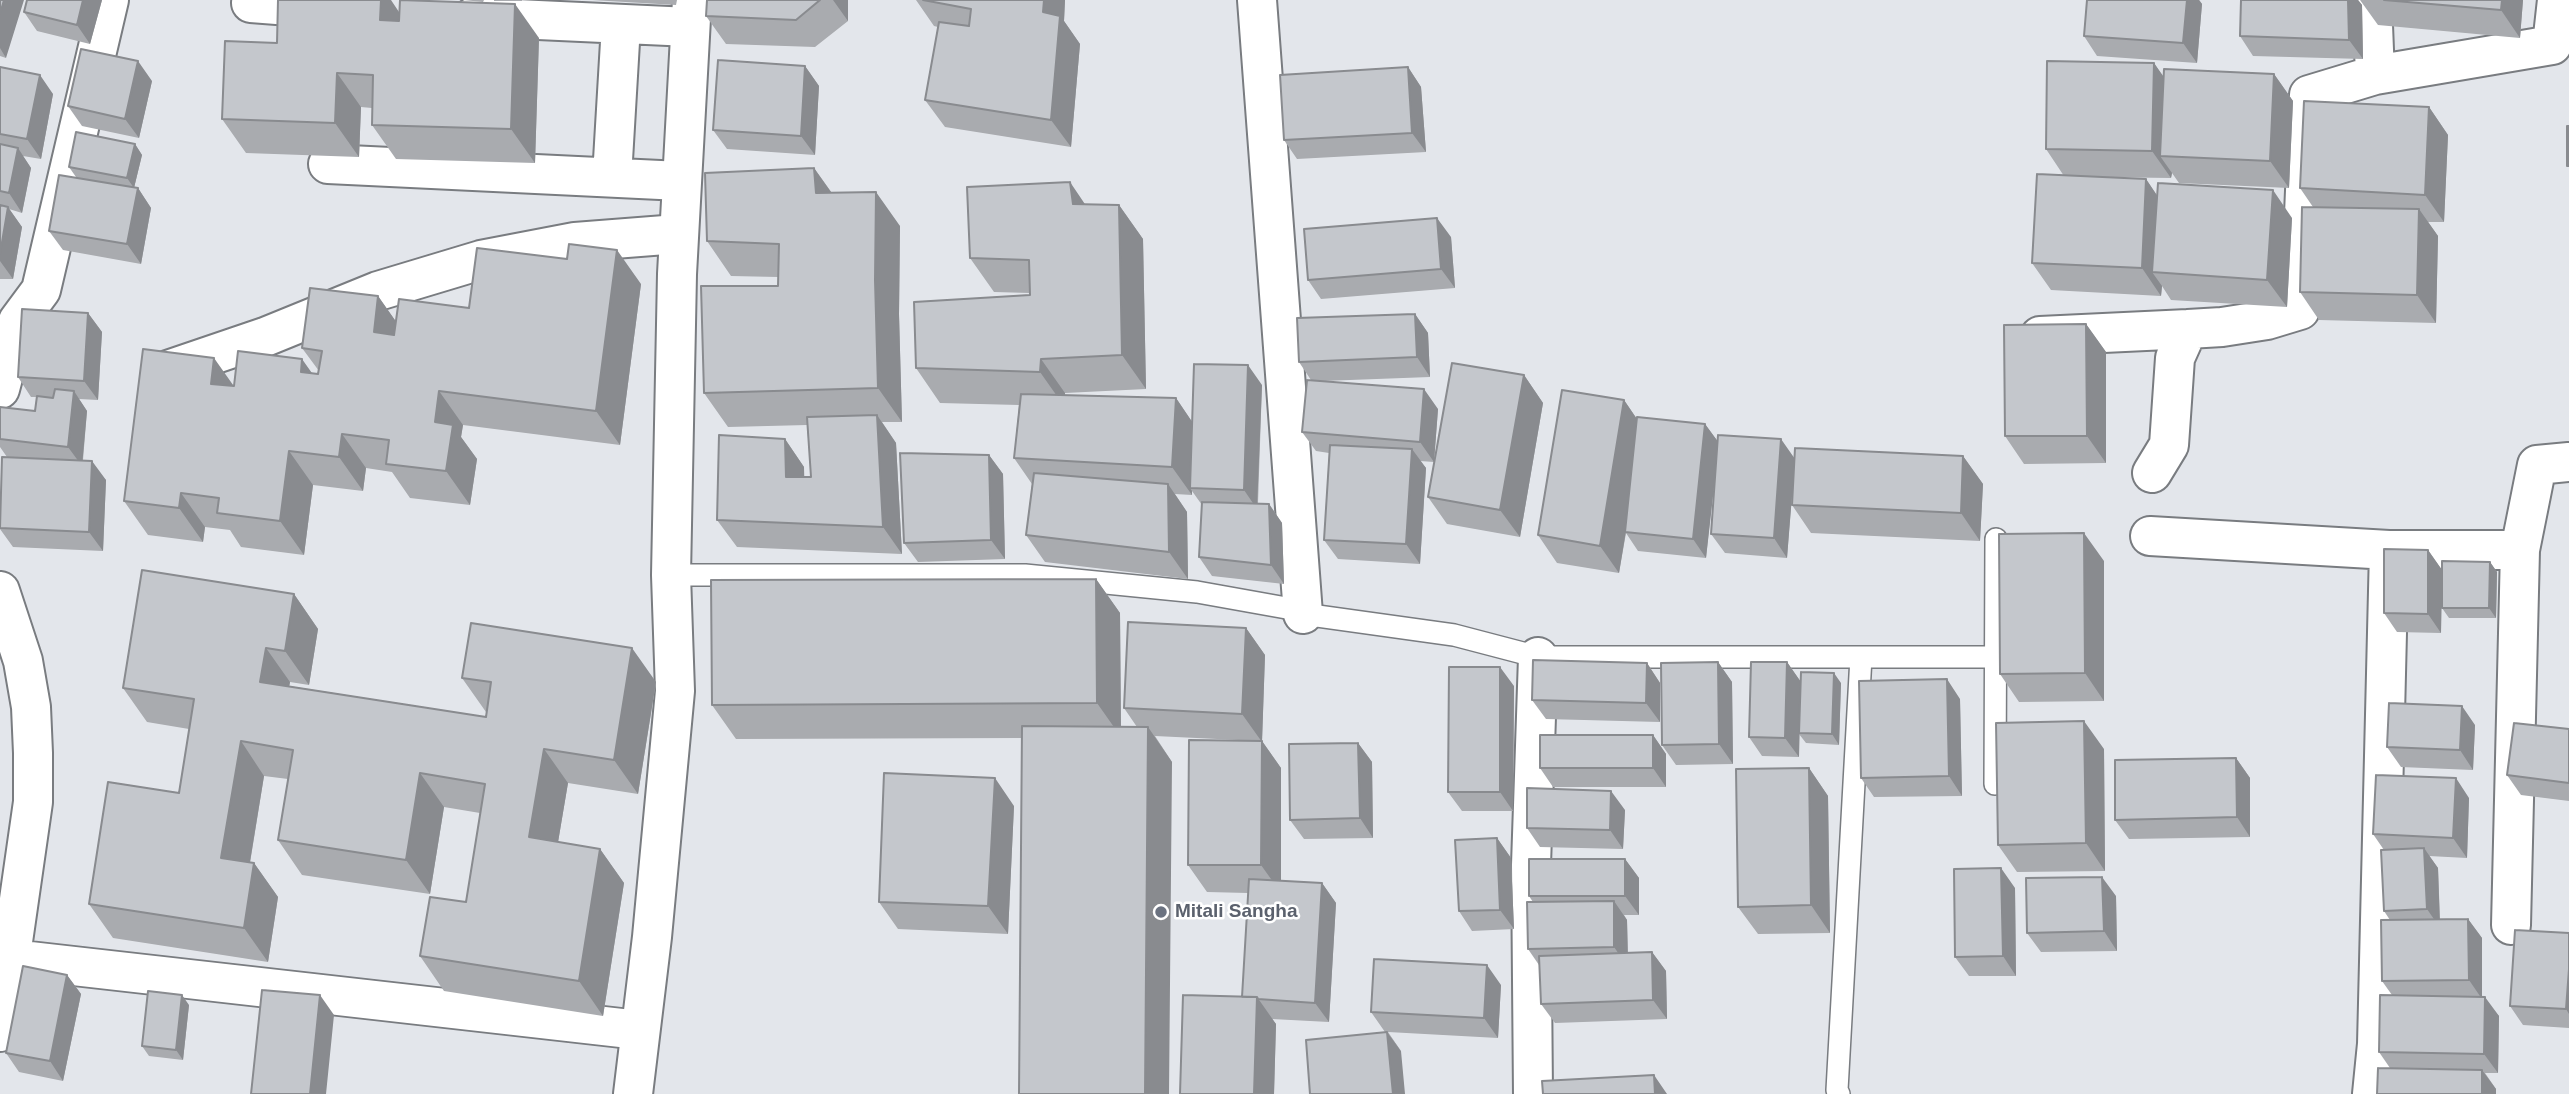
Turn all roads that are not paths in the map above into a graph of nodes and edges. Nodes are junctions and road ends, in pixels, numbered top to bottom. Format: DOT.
graph roads {
  1 [pos="108,0"];
  2 [pos="1257,0"];
  3 [pos="2372,0"];
  4 [pos="2557,0"];
  5 [pos="251,3"];
  6 [pos="363,11"];
  7 [pos="691,14"];
  8 [pos="444,15"];
  9 [pos="621,25"];
  10 [pos="2375,75"];
  11 [pos="2268,91"];
  12 [pos="2309,95"];
  13 [pos="328,164"];
  14 [pos="612,177"];
  15 [pos="681,181"];
  16 [pos="678,234"];
  17 [pos="2188,329"];
  18 [pos="2034,336"];
  19 [pos="168,370"];
  20 [pos="0,389"];
  21 [pos="2569,462"];
  22 [pos="2152,473"];
  23 [pos="2150,536"];
  24 [pos="1996,538"];
  25 [pos="2389,550"];
  26 [pos="2520,550"];
  27 [pos="671,575"];
  28 [pos="0,591"];
  29 [pos="1303,614"];
  30 [pos="1538,657"];
  31 [pos="1861,657"];
  32 [pos="1994,657"];
  33 [pos="1995,784"];
  34 [pos="2511,925"];
  35 [pos="12,960"];
  36 [pos="639,1030"];
  37 [pos="0,1032"];
  38 [pos="633,1094"];
  39 [pos="1533,1094"];
  40 [pos="1839,1094"];
  41 [pos="2372,1094"];
  1 -- 20 [label="street"];
  2 -- 29 [label="street"];
  3 -- 10 [label="street"];
  4 -- 10 [label="street"];
  5 -- 6 [label="street"];
  7 -- 9 [label="street"];
  7 -- 15 [label="street"];
  8 -- 9 [label="street"];
  9 -- 14 [label="street"];
  10 -- 12 [label="street"];
  11 -- 12 [label="street"];
  12 -- 17 [label="street"];
  13 -- 14 [label="street"];
  14 -- 15 [label="street"];
  15 -- 16 [label="street"];
  16 -- 19 [label="street"];
  16 -- 27 [label="street"];
  17 -- 18 [label="street"];
  17 -- 22 [label="street"];
  21 -- 26 [label="street"];
  23 -- 25 [label="street"];
  24 -- 32 [label="lane"];
  25 -- 26 [label="street"];
  25 -- 41 [label="street"];
  26 -- 34 [label="street"];
  27 -- 29 [label="lane"];
  27 -- 36 [label="street"];
  28 -- 35 [label="street"];
  29 -- 30 [label="lane"];
  30 -- 31 [label="lane"];
  30 -- 39 [label="street"];
  31 -- 32 [label="lane"];
  31 -- 40 [label="lane"];
  32 -- 33 [label="lane"];
  35 -- 36 [label="street"];
  35 -- 37 [label="street"];
  36 -- 38 [label="street"];
}
